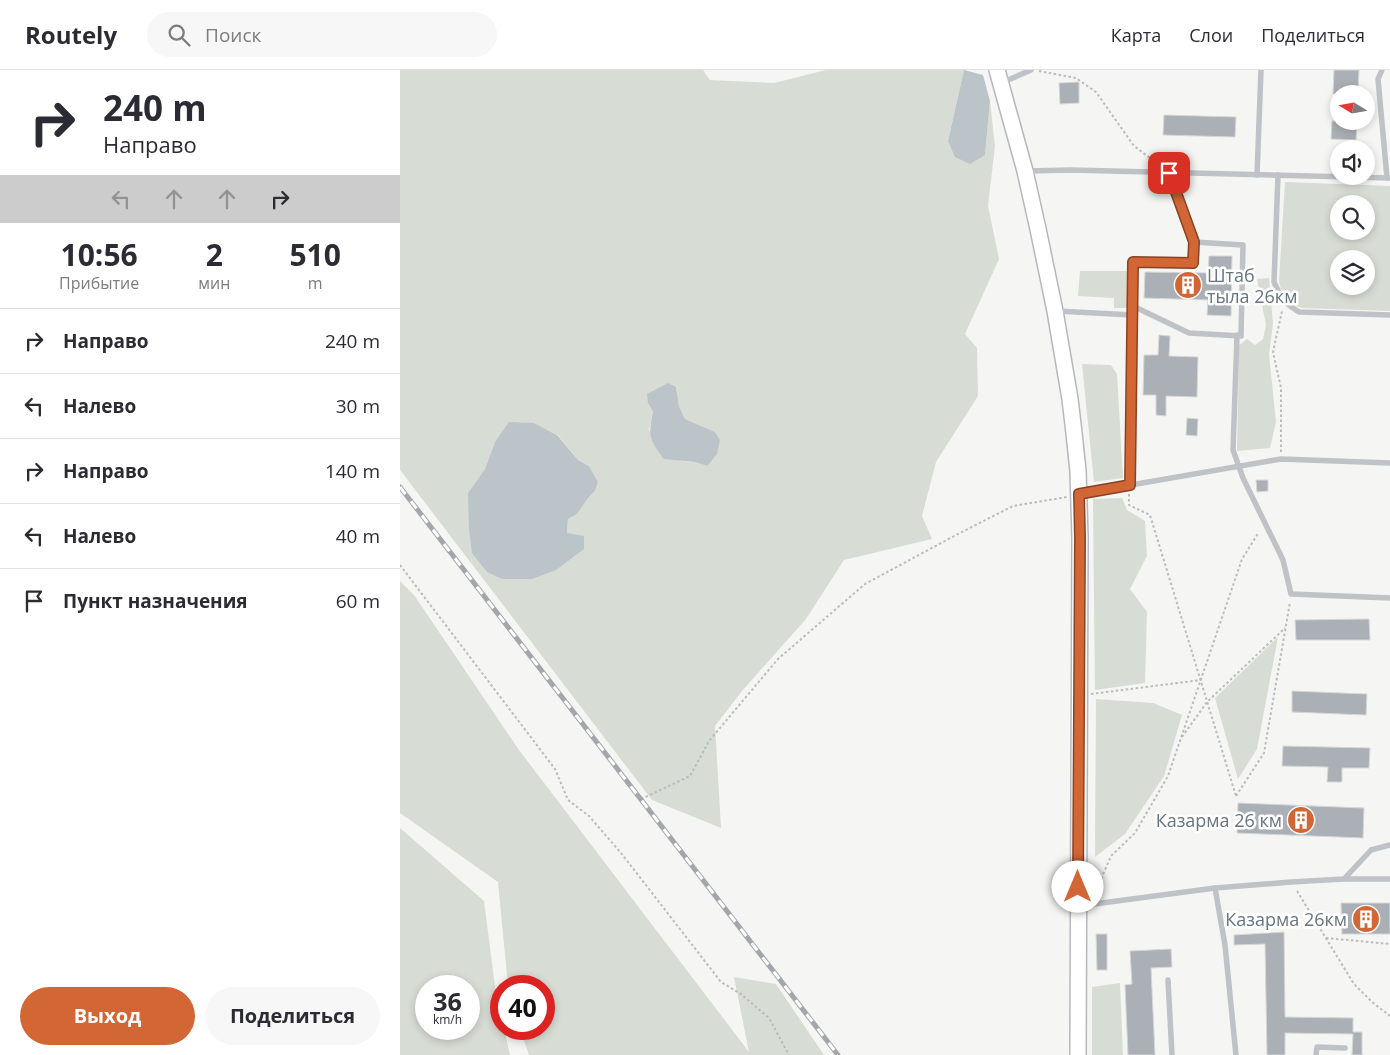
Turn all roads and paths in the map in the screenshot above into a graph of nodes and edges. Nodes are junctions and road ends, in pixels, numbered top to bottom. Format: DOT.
graph roads {
  1 [pos="1033,70"];
  2 [pos="1261,70"];
  3 [pos="1378,70"];
  4 [pos="1382,70"];
  5 [pos="999,76"];
  6 [pos="1378,79"];
  7 [pos="1025,171"];
  8 [pos="1169,173"];
  9 [pos="1257,175"];
  10 [pos="1278,175"];
  11 [pos="1388,178"];
  12 [pos="1194,242"];
  13 [pos="1283,301"];
  14 [pos="1133,306"];
  15 [pos="1055,311"];
  16 [pos="1132,315"];
  17 [pos="1390,316"];
  18 [pos="1236,335"];
  19 [pos="1281,459"];
  20 [pos="1390,462"];
  21 [pos="1239,467"];
  22 [pos="1130,485"];
  23 [pos="1079,494"];
  24 [pos="1265,523"];
  25 [pos="400,565"];
  26 [pos="1291,594"];
  27 [pos="1390,598"];
  28 [pos="1286,628"];
  29 [pos="1201,680"];
  30 [pos="1079,695"];
  31 [pos="1207,702"];
  32 [pos="1181,739"];
  33 [pos="641,798"];
  34 [pos="1390,845"];
  35 [pos="1390,878"];
  36 [pos="1344,879"];
  37 [pos="1291,882"];
  38 [pos="1215,888"];
  39 [pos="1084,905"];
  40 [pos="1326,938"];
  41 [pos="1390,944"];
  42 [pos="1168,980"];
  43 [pos="1390,1016"];
  44 [pos="1345,1048"];
  45 [pos="789,1055"];
  46 [pos="1078,1055"];
  47 [pos="1172,1055"];
  48 [pos="1236,1055"];
  49 [pos="1316,1055"];
  1 -- 5 [label="lane"];
  1 -- 8 [label="path"];
  2 -- 9 [label="lane"];
  3 -- 6 [label="lane"];
  4 -- 6 [label="lane"];
  5 -- 7 [label="street"];
  6 -- 11 [label="lane"];
  7 -- 8 [label="lane"];
  7 -- 15 [label="street"];
  8 -- 9 [label="lane"];
  8 -- 12 [label="lane"];
  9 -- 10 [label="lane"];
  10 -- 11 [label="lane"];
  10 -- 13 [label="lane"];
  12 -- 14 [label="lane"];
  12 -- 18 [label="lane"];
  13 -- 17 [label="lane"];
  13 -- 19 [label="path"];
  14 -- 16 [label="lane"];
  14 -- 18 [label="lane"];
  15 -- 16 [label="lane"];
  15 -- 23 [label="street"];
  16 -- 22 [label="lane"];
  18 -- 21 [label="lane"];
  19 -- 20 [label="lane"];
  19 -- 21 [label="lane"];
  21 -- 22 [label="lane"];
  21 -- 24 [label="lane"];
  22 -- 23 [label="lane"];
  22 -- 29 [label="path"];
  23 -- 30 [label="street"];
  23 -- 33 [label="path"];
  24 -- 26 [label="lane"];
  24 -- 29 [label="path"];
  25 -- 45 [label="path"];
  26 -- 27 [label="lane"];
  26 -- 28 [label="path"];
  28 -- 31 [label="path"];
  28 -- 31 [label="path"];
  29 -- 30 [label="path"];
  29 -- 31 [label="path"];
  29 -- 32 [label="path"];
  30 -- 39 [label="street"];
  31 -- 32 [label="path"];
  32 -- 39 [label="path"];
  34 -- 36 [label="lane"];
  35 -- 36 [label="lane"];
  36 -- 37 [label="lane"];
  37 -- 38 [label="lane"];
  37 -- 40 [label="path"];
  38 -- 39 [label="lane"];
  38 -- 48 [label="lane"];
  39 -- 46 [label="street"];
  40 -- 41 [label="path"];
  40 -- 43 [label="path"];
  42 -- 47 [label="lane"];
  44 -- 49 [label="lane"];
}
